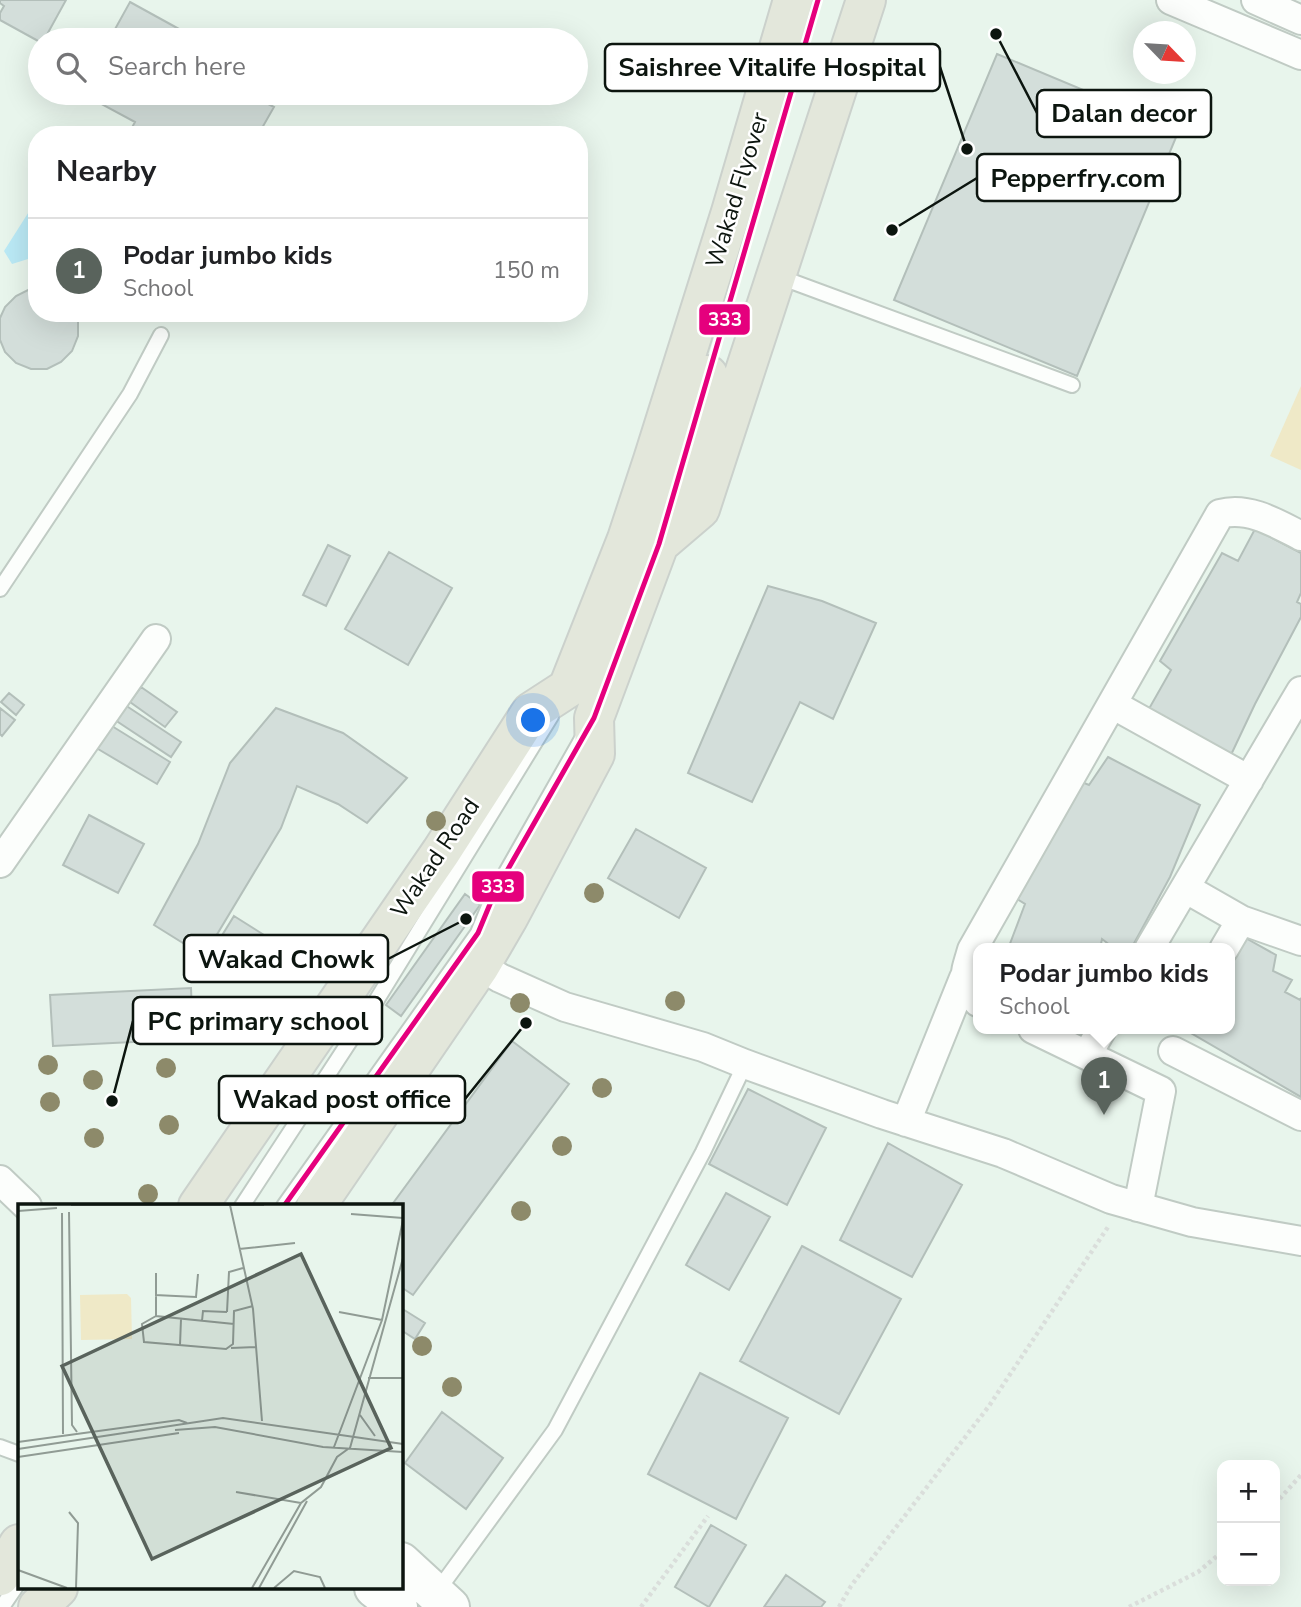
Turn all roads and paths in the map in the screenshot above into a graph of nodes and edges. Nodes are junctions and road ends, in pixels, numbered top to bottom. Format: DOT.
graph roads {
  1 [pos="768,0"];
  2 [pos="793,0"];
  3 [pos="818,0"];
  4 [pos="866,0"];
  5 [pos="1171,0"];
  6 [pos="1256,0"];
  7 [pos="1301,20"];
  8 [pos="1301,55"];
  9 [pos="776,276"];
  10 [pos="160,335"];
  11 [pos="1072,386"];
  12 [pos="667,463"];
  13 [pos="1301,536"];
  14 [pos="643,542"];
  15 [pos="0,589"];
  16 [pos="156,639"];
  17 [pos="568,688"];
  18 [pos="1301,691"];
  19 [pos="1112,704"];
  20 [pos="594,718"];
  21 [pos="1249,780"];
  22 [pos="0,863"];
  23 [pos="1185,888"];
  24 [pos="1241,920"];
  25 [pos="1301,941"];
  26 [pos="976,943"];
  27 [pos="1153,943"];
  28 [pos="1228,943"];
  29 [pos="973,948"];
  30 [pos="480,967"];
  31 [pos="971,990"];
  32 [pos="1043,1034"];
  33 [pos="1099,1034"];
  34 [pos="1178,1040"];
  35 [pos="1087,1055"];
  36 [pos="745,1064"];
  37 [pos="1161,1091"];
  38 [pos="1301,1116"];
  39 [pos="906,1122"];
  40 [pos="0,1180"];
  41 [pos="25,1204"];
  42 [pos="199,1204"];
  43 [pos="243,1204"];
  44 [pos="285,1204"];
  45 [pos="317,1204"];
  46 [pos="1131,1205"];
  47 [pos="1301,1241"];
  48 [pos="0,1447"];
  49 [pos="18,1454"];
  50 [pos="1301,1475"];
  51 [pos="1280,1498"];
  52 [pos="708,1516"];
  53 [pos="18,1546"];
  54 [pos="1217,1556"];
  55 [pos="402,1563"];
  56 [pos="0,1576"];
  57 [pos="18,1583"];
  58 [pos="51,1590"];
  59 [pos="56,1590"];
  60 [pos="377,1590"];
  61 [pos="443,1600"];
  62 [pos="2,1607"];
  63 [pos="38,1607"];
  64 [pos="398,1607"];
  65 [pos="641,1607"];
  66 [pos="839,1607"];
  67 [pos="1129,1607"];
  1 -- 14 [label="main road"];
  2 -- 12 [label="main road, Wakad Flyover"];
  3 -- 12 [label="main road, Wakad Flyover"];
  4 -- 9 [label="main road"];
  5 -- 8 [label="street"];
  6 -- 7 [label="street"];
  9 -- 11 [label="lane"];
  9 -- 14 [label="main road"];
  10 -- 15 [label="lane"];
  12 -- 14 [label="main road, Wakad Flyover"];
  13 -- 19 [label="street"];
  14 -- 17 [label="main road"];
  14 -- 20 [label="main road"];
  16 -- 22 [label="street"];
  17 -- 42 [label="main road, Wakad Road"];
  17 -- 43 [label="lane"];
  18 -- 21 [label="street"];
  19 -- 21 [label="street"];
  19 -- 26 [label="street"];
  20 -- 30 [label="main road"];
  20 -- 44 [label="lane"];
  21 -- 23 [label="street"];
  23 -- 24 [label="street"];
  23 -- 27 [label="street"];
  24 -- 25 [label="street"];
  24 -- 28 [label="street"];
  29 -- 31 [label="street"];
  30 -- 36 [label="street"];
  30 -- 45 [label="main road"];
  31 -- 39 [label="street"];
  32 -- 35 [label="street"];
  33 -- 35 [label="street"];
  34 -- 37 [label="street"];
  34 -- 38 [label="street"];
  35 -- 37 [label="street"];
  36 -- 39 [label="street"];
  36 -- 61 [label="lane"];
  37 -- 46 [label="street"];
  39 -- 46 [label="street"];
  40 -- 41 [label="street"];
  46 -- 47 [label="street"];
  46 -- 66 [label="path"];
  48 -- 49 [label="lane"];
  50 -- 51 [label="path"];
  52 -- 65 [label="path"];
  53 -- 56 [label="main road"];
  54 -- 67 [label="path"];
  55 -- 61 [label="main road"];
  57 -- 62 [label="lane"];
  58 -- 63 [label="main road"];
  59 -- 63 [label="main road"];
  60 -- 64 [label="main road"];
}
